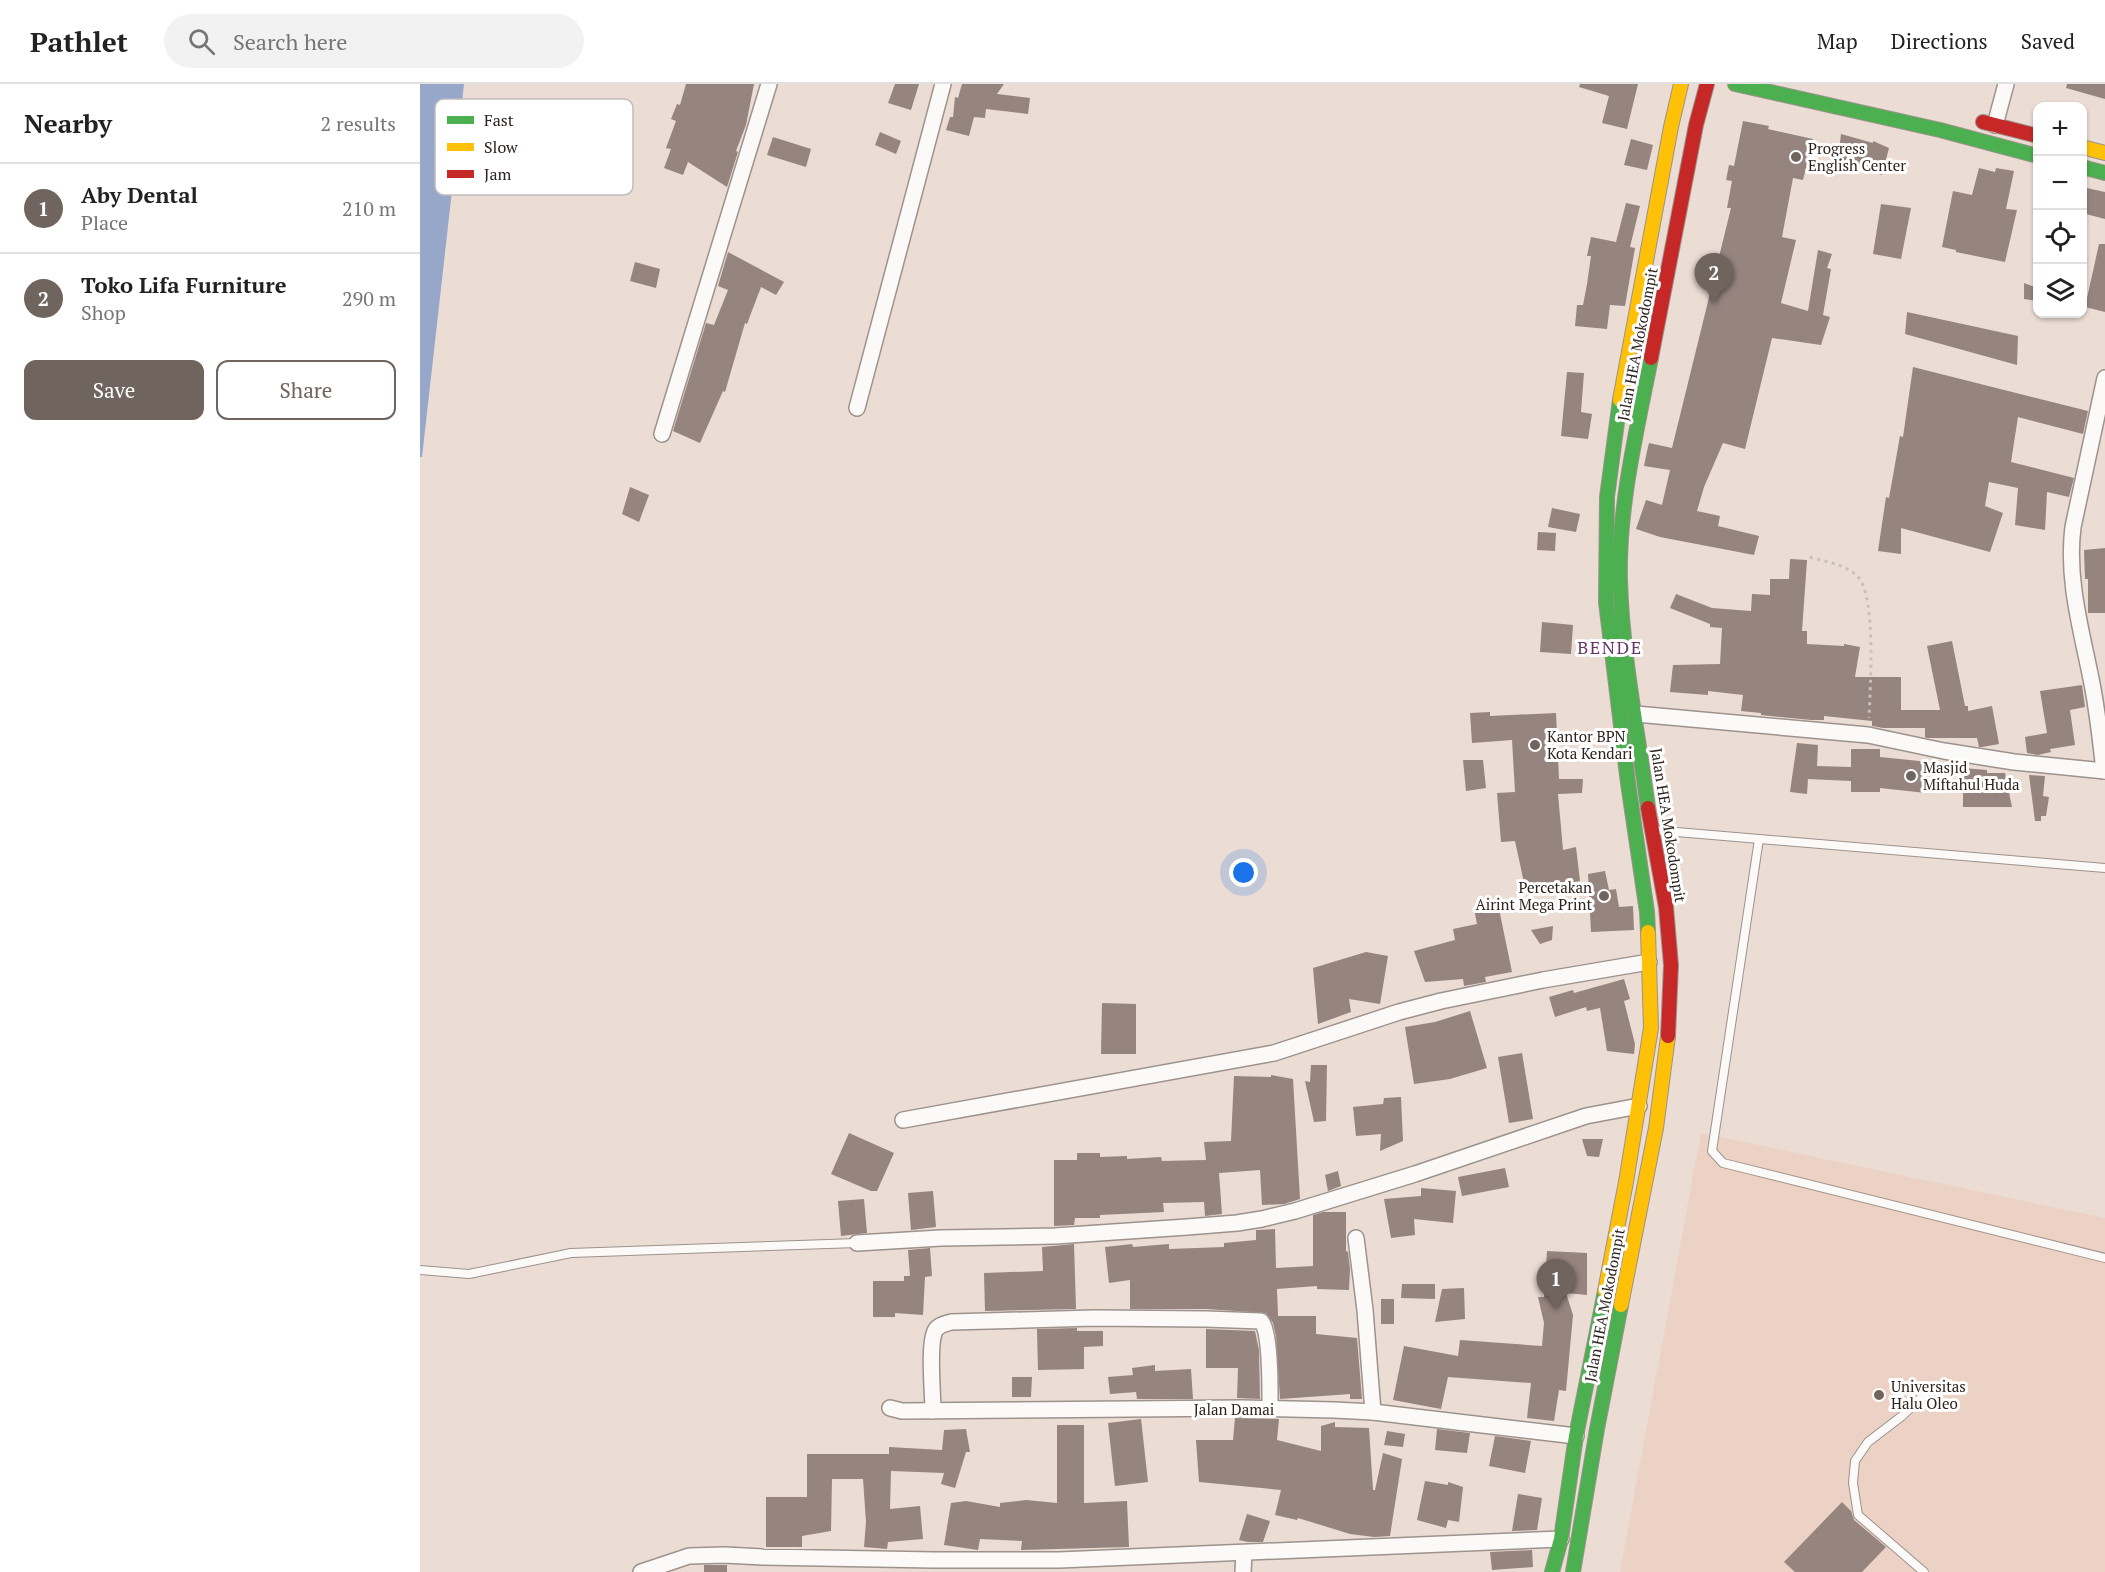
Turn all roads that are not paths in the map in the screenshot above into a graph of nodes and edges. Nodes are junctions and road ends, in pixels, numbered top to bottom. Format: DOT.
graph roads {
  1 [pos="769,84"];
  2 [pos="943,84"];
  3 [pos="1681,84"];
  4 [pos="1707,84"];
  5 [pos="1735,84"];
  6 [pos="2006,84"];
  7 [pos="1973,120"];
  8 [pos="1995,125"];
  9 [pos="2033,135"];
  10 [pos="2087,148"];
  11 [pos="2105,153"];
  12 [pos="2033,155"];
  13 [pos="2087,168"];
  14 [pos="2105,173"];
  15 [pos="2105,378"];
  16 [pos="857,408"];
  17 [pos="662,434"];
  18 [pos="1612,454"];
  19 [pos="1633,456"];
  20 [pos="1636,714"];
  21 [pos="2105,771"];
  22 [pos="1651,830"];
  23 [pos="1759,839"];
  24 [pos="2105,868"];
  25 [pos="1649,962"];
  26 [pos="1640,1106"];
  27 [pos="903,1120"];
  28 [pos="1641,1207"];
  29 [pos="1620,1208"];
  30 [pos="1356,1238"];
  31 [pos="857,1243"];
  32 [pos="2105,1258"];
  33 [pos="420,1270"];
  34 [pos="1925,1394"];
  35 [pos="890,1408"];
  36 [pos="1270,1409"];
  37 [pos="933,1411"];
  38 [pos="1373,1412"];
  39 [pos="1576,1436"];
  40 [pos="1561,1539"];
  41 [pos="1244,1553"];
  42 [pos="934,1566"];
  43 [pos="641,1572"];
  44 [pos="1243,1572"];
  45 [pos="1552,1572"];
  46 [pos="1573,1572"];
  47 [pos="1924,1572"];
  1 -- 17 [label="street"];
  2 -- 16 [label="street"];
  3 -- 18 [label="main road, Jalan HEA Mokodompit"];
  4 -- 19 [label="main road, Jalan HEA Mokodompit"];
  5 -- 12 [label="main road"];
  6 -- 8 [label="street"];
  7 -- 8 [label="main road"];
  8 -- 9 [label="main road"];
  10 -- 11 [label="main road"];
  13 -- 14 [label="main road"];
  15 -- 21 [label="street"];
  18 -- 19 [label="main road"];
  18 -- 25 [label="main road, Jalan HEA Mokodompit"];
  19 -- 20 [label="main road, Jalan HEA Mokodompit"];
  20 -- 21 [label="street"];
  20 -- 22 [label="main road, Jalan HEA Mokodompit"];
  22 -- 23 [label="lane"];
  22 -- 28 [label="main road, Jalan HEA Mokodompit"];
  23 -- 24 [label="lane"];
  23 -- 32 [label="lane"];
  25 -- 26 [label="main road, Jalan HEA Mokodompit"];
  25 -- 27 [label="street"];
  26 -- 29 [label="main road, Jalan HEA Mokodompit"];
  26 -- 31 [label="street"];
  28 -- 29 [label="main road"];
  28 -- 46 [label="main road, Jalan HEA Mokodompit"];
  29 -- 39 [label="main road, Jalan HEA Mokodompit"];
  30 -- 38 [label="street"];
  31 -- 33 [label="lane"];
  34 -- 47 [label="lane"];
  35 -- 37 [label="street, Jalan Damai"];
  36 -- 37 [label="street, Jalan Damai"];
  36 -- 37 [label="street"];
  36 -- 38 [label="street, Jalan Damai"];
  38 -- 39 [label="street, Jalan Damai"];
  39 -- 40 [label="main road, Jalan HEA Mokodompit"];
  40 -- 41 [label="street"];
  40 -- 45 [label="main road, Jalan HEA Mokodompit"];
  41 -- 42 [label="street"];
  41 -- 44 [label="street"];
  42 -- 43 [label="street"];
}
